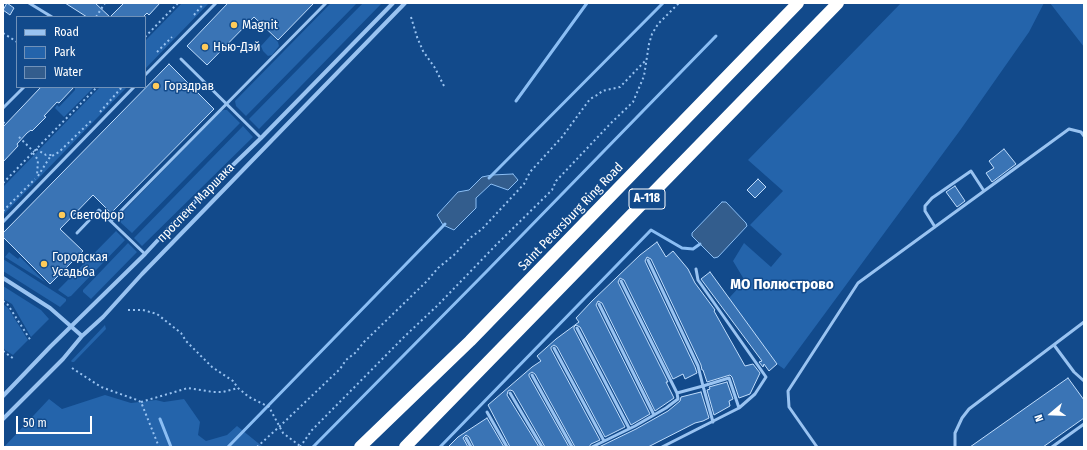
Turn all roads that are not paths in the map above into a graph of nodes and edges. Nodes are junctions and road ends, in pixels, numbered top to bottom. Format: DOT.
graph roads {
  1 [pos="29,3"];
  2 [pos="216,3"];
  3 [pos="326,3"];
  4 [pos="393,3"];
  5 [pos="405,3"];
  6 [pos="798,3"];
  7 [pos="838,3"];
  8 [pos="50,16"];
  9 [pos="181,59"];
  10 [pos="146,74"];
  11 [pos="23,88"];
  12 [pos="133,88"];
  13 [pos="226,103"];
  14 [pos="3,108"];
  15 [pos="1084,136"];
  16 [pos="261,138"];
  17 [pos="984,191"];
  18 [pos="111,221"];
  19 [pos="3,222"];
  20 [pos="935,227"];
  21 [pos="77,233"];
  22 [pos="146,254"];
  23 [pos="648,260"];
  24 [pos="696,269"];
  25 [pos="3,278"];
  26 [pos="621,281"];
  27 [pos="599,304"];
  28 [pos="1084,322"];
  29 [pos="72,327"];
  30 [pos="576,328"];
  31 [pos="82,336"];
  32 [pos="1054,344"];
  33 [pos="554,348"];
  34 [pos="532,375"];
  35 [pos="1084,381"];
  36 [pos="703,386"];
  37 [pos="510,393"];
  38 [pos="677,393"];
  39 [pos="3,396"];
  40 [pos="738,408"];
  41 [pos="488,412"];
  42 [pos="654,415"];
  43 [pos="3,419"];
  44 [pos="712,422"];
  45 [pos="1084,424"];
  46 [pos="629,428"];
  47 [pos="466,438"];
  48 [pos="604,441"];
  49 [pos="360,447"];
  50 [pos="405,447"];
  51 [pos="471,447"];
  52 [pos="507,447"];
  53 [pos="542,447"];
  54 [pos="572,447"];
  55 [pos="592,447"];
  56 [pos="662,447"];
  57 [pos="817,447"];
  58 [pos="955,447"];
  59 [pos="1052,447"];
  1 -- 8 [label="lane"];
  2 -- 10 [label="lane"];
  3 -- 13 [label="lane"];
  4 -- 16 [label="street, проспект Маршака"];
  5 -- 31 [label="street, проспект Маршака"];
  6 -- 49 [label="highway, Saint Petersburg Ring Road / А-118"];
  7 -- 50 [label="highway, А-118"];
  9 -- 13 [label="lane"];
  11 -- 14 [label="lane"];
  12 -- 19 [label="lane"];
  13 -- 16 [label="lane"];
  13 -- 18 [label="lane"];
  15 -- 17 [label="lane"];
  16 -- 22 [label="street, проспект Маршака"];
  17 -- 20 [label="lane"];
  17 -- 20 [label="lane"];
  18 -- 21 [label="lane"];
  18 -- 22 [label="lane"];
  20 -- 57 [label="lane"];
  22 -- 29 [label="street, проспект Маршака"];
  23 -- 36 [label="lane"];
  24 -- 40 [label="lane"];
  25 -- 29 [label="street"];
  26 -- 38 [label="lane"];
  27 -- 42 [label="lane"];
  28 -- 32 [label="lane"];
  29 -- 31 [label="street"];
  29 -- 39 [label="street, проспект Маршака"];
  30 -- 46 [label="lane"];
  31 -- 43 [label="street, проспект Маршака"];
  32 -- 35 [label="lane"];
  32 -- 58 [label="lane"];
  33 -- 48 [label="lane"];
  34 -- 54 [label="lane"];
  36 -- 38 [label="lane"];
  36 -- 40 [label="lane"];
  36 -- 44 [label="lane"];
  37 -- 53 [label="lane"];
  38 -- 42 [label="lane"];
  40 -- 44 [label="lane"];
  41 -- 52 [label="lane"];
  42 -- 46 [label="lane"];
  44 -- 56 [label="lane"];
  45 -- 59 [label="lane"];
  46 -- 48 [label="lane"];
  47 -- 51 [label="lane"];
  48 -- 55 [label="lane"];
}
